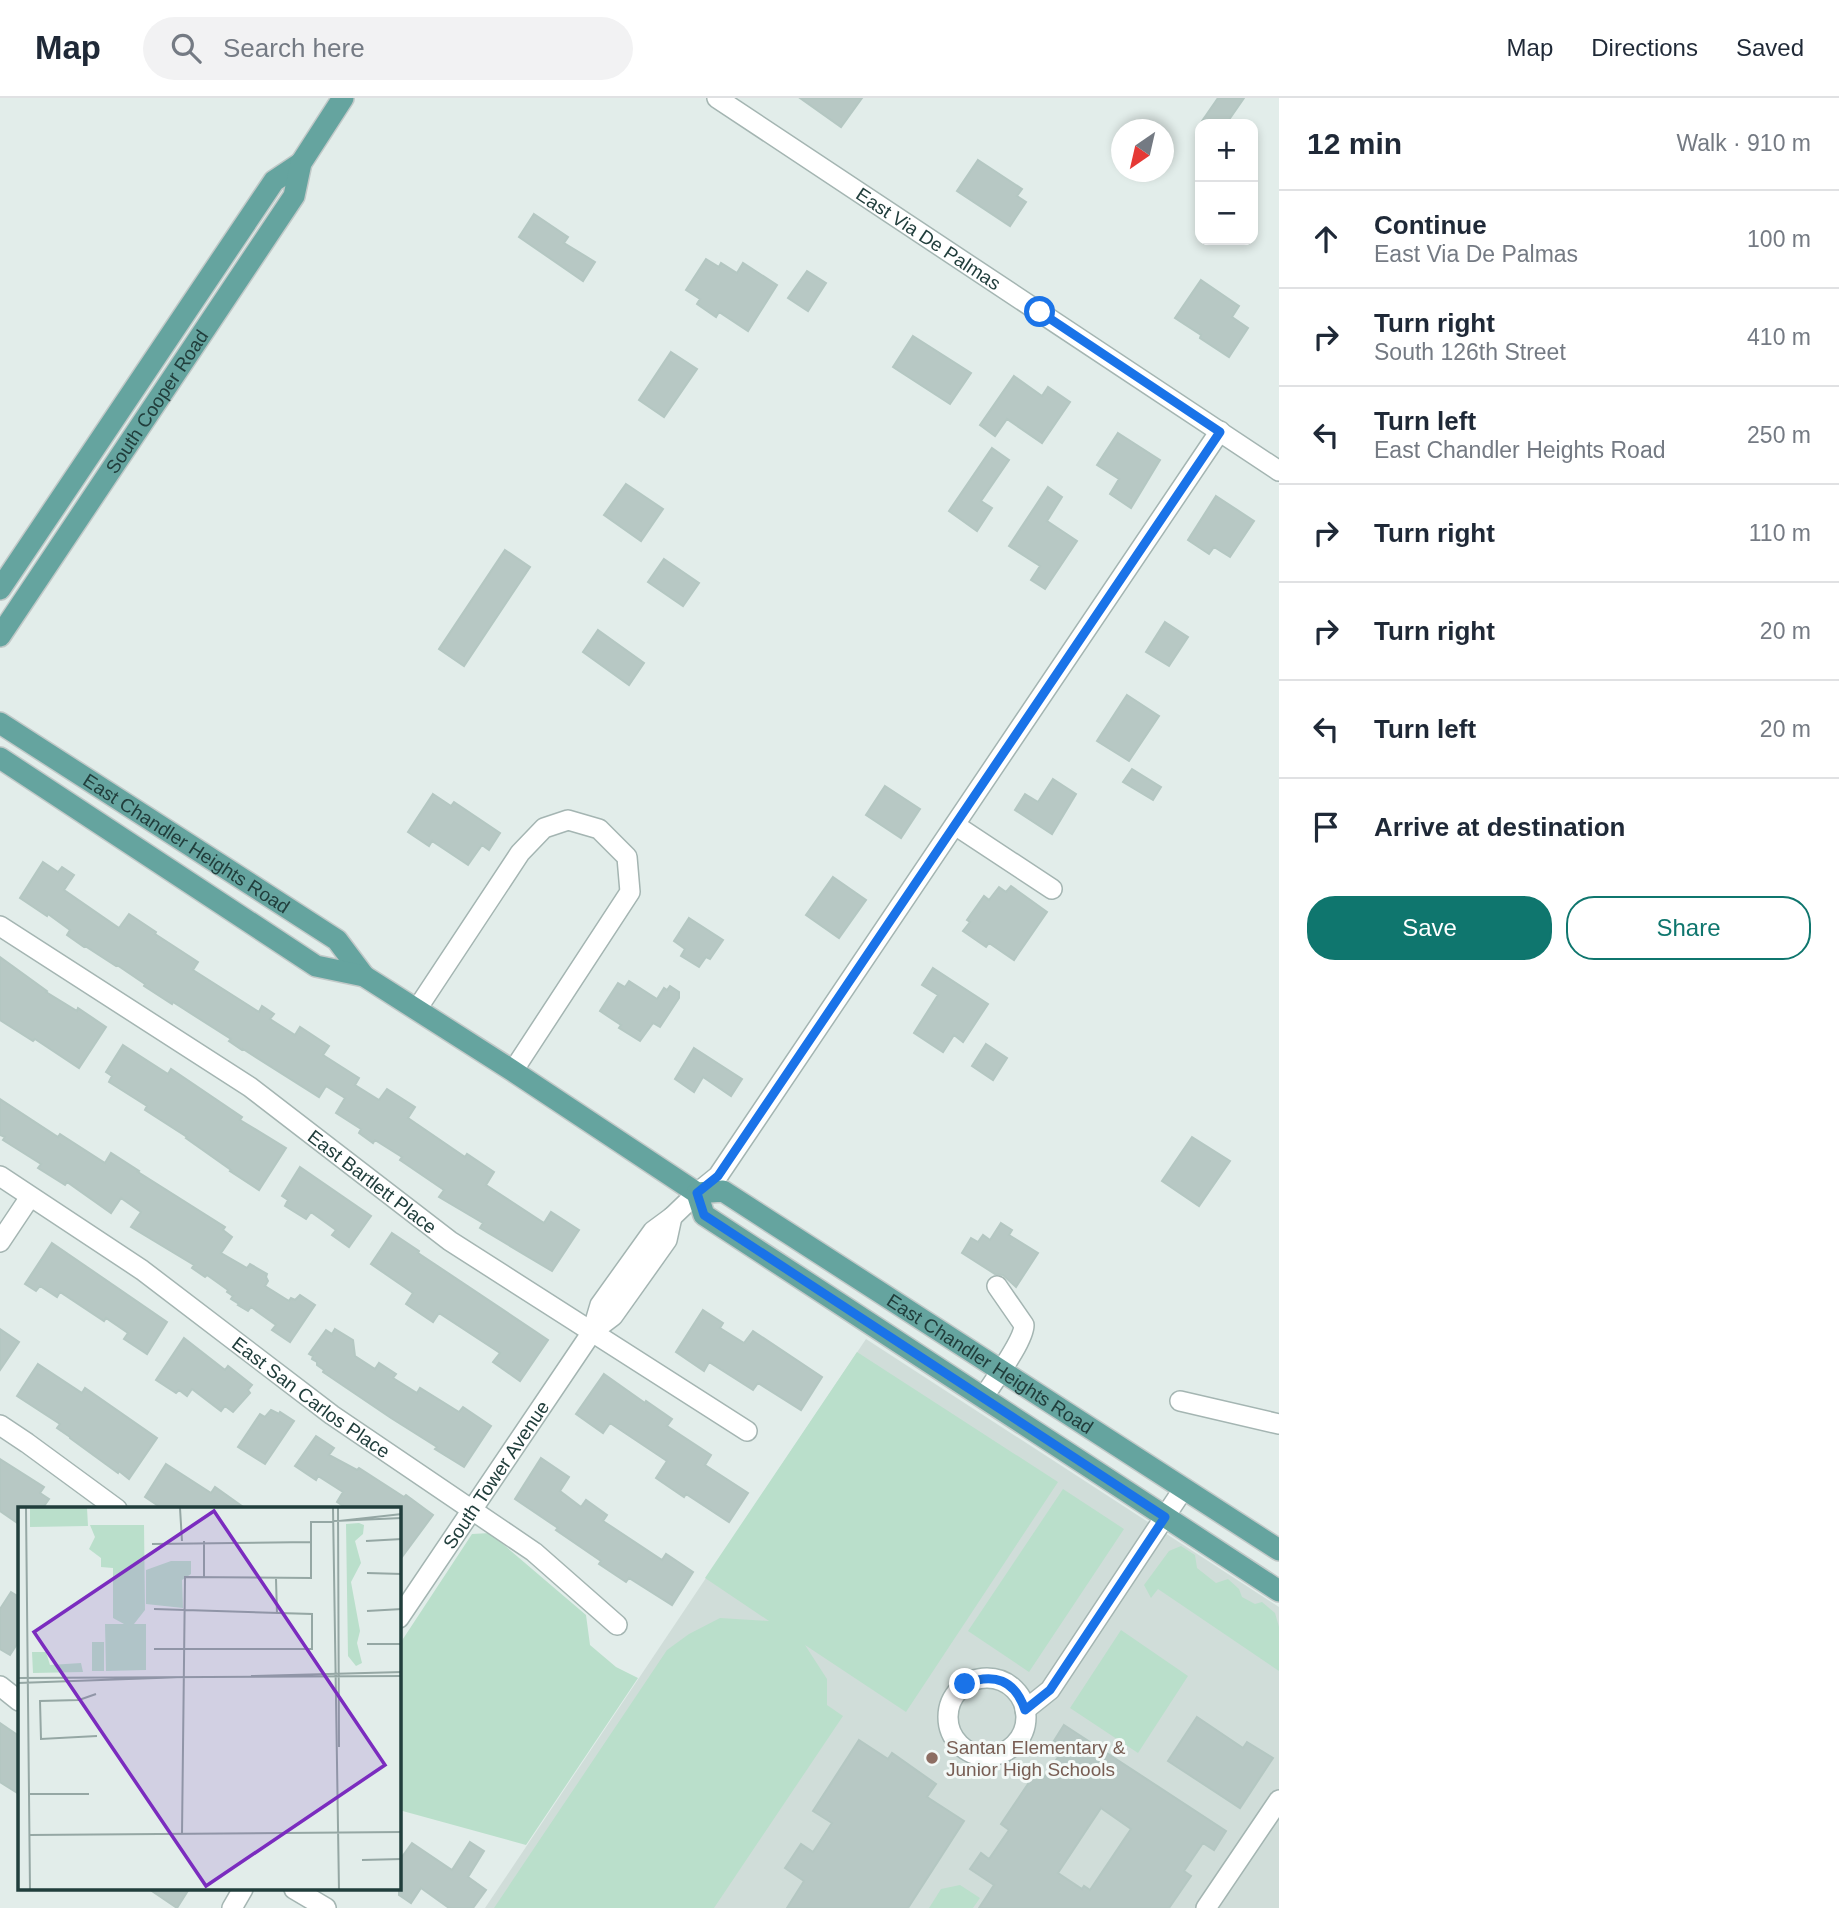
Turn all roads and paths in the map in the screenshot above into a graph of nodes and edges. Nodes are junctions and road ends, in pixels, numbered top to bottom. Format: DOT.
graph roads {
  1 [pos="343,98"];
  2 [pos="717,98"];
  3 [pos="301,163"];
  4 [pos="1220,432"];
  5 [pos="1279,471"];
  6 [pos="0,589"];
  7 [pos="0,636"];
  8 [pos="0,723"];
  9 [pos="0,758"];
  10 [pos="955,825"];
  11 [pos="1052,889"];
  12 [pos="0,926"];
  13 [pos="364,976"];
  14 [pos="417,1009"];
  15 [pos="513,1071"];
  16 [pos="0,1176"];
  17 [pos="697,1193"];
  18 [pos="30,1197"];
  19 [pos="0,1242"];
  20 [pos="998,1286"];
  21 [pos="592,1332"];
  22 [pos="1001,1369"];
  23 [pos="983,1398"];
  24 [pos="1180,1401"];
  25 [pos="1279,1424"];
  26 [pos="0,1425"];
  27 [pos="747,1431"];
  28 [pos="1184,1488"];
  29 [pos="114,1507"];
  30 [pos="472,1510"];
  31 [pos="1165,1517"];
  32 [pos="1279,1550"];
  33 [pos="1279,1591"];
  34 [pos="401,1615"];
  35 [pos="617,1625"];
  36 [pos="0,1686"];
  37 [pos="18,1700"];
  38 [pos="1025,1710"];
  39 [pos="1279,1800"];
  40 [pos="242,1890"];
  41 [pos="296,1890"];
  42 [pos="232,1908"];
  43 [pos="326,1908"];
  44 [pos="1206,1908"];
  1 -- 3 [label="main road, South Cooper Road"];
  2 -- 4 [label="street, East Via De Palmas"];
  3 -- 6 [label="main road, South Cooper Road"];
  3 -- 7 [label="main road, South Cooper Road"];
  4 -- 5 [label="street, East Via De Palmas"];
  4 -- 10 [label="street, South Tower Avenue"];
  8 -- 13 [label="main road, East Chandler Heights Road"];
  9 -- 13 [label="main road, East Chandler Heights Road"];
  10 -- 11 [label="street"];
  10 -- 17 [label="street, South Tower Avenue"];
  12 -- 21 [label="street, East Bartlett Place"];
  13 -- 14 [label="main road, East Chandler Heights Road"];
  14 -- 15 [label="main road, East Chandler Heights Road"];
  14 -- 15 [label="street"];
  15 -- 17 [label="main road, East Chandler Heights Road"];
  16 -- 18 [label="street, East San Carlos Place"];
  17 -- 21 [label="street, South Tower Avenue"];
  17 -- 22 [label="main road, East Chandler Heights Road"];
  17 -- 23 [label="main road, East Chandler Heights Road"];
  18 -- 19 [label="street"];
  18 -- 30 [label="street, East San Carlos Place"];
  20 -- 22 [label="street"];
  21 -- 27 [label="street, East Bartlett Place"];
  21 -- 30 [label="street, South Tower Avenue"];
  22 -- 23 [label="street"];
  22 -- 28 [label="main road, East Chandler Heights Road"];
  23 -- 31 [label="main road, East Chandler Heights Road"];
  24 -- 25 [label="street"];
  26 -- 29 [label="street"];
  28 -- 31 [label="street"];
  28 -- 32 [label="main road, East Chandler Heights Road"];
  30 -- 34 [label="street, South Tower Avenue"];
  30 -- 35 [label="street, East San Carlos Place"];
  31 -- 33 [label="main road, East Chandler Heights Road"];
  31 -- 38 [label="street"];
  36 -- 37 [label="street"];
  38 -- 38 [label="street"];
  39 -- 44 [label="street"];
  40 -- 42 [label="street"];
  41 -- 43 [label="street"];
}
